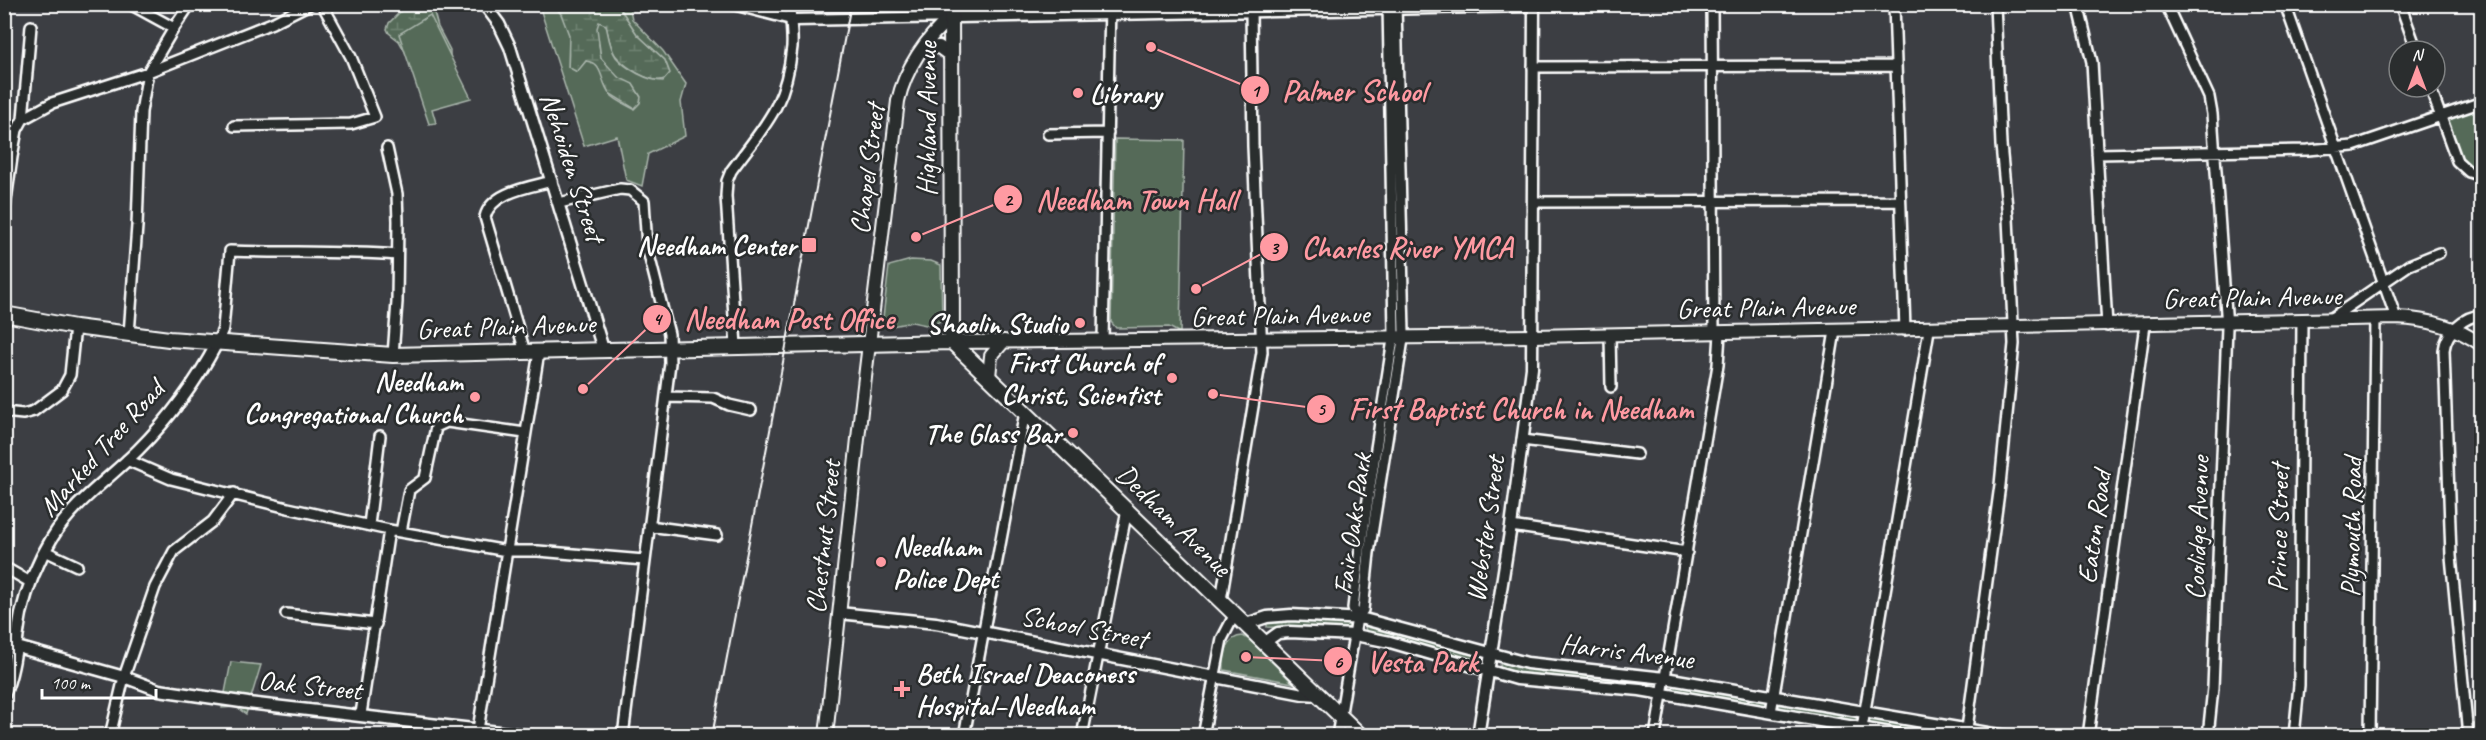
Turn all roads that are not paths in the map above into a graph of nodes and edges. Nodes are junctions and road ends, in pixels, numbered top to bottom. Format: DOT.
graph roads {
  1 [pos="130,4"];
  2 [pos="190,4"];
  3 [pos="310,4"];
  4 [pos="322,4"];
  5 [pos="484,4"];
  6 [pos="733,4"];
  7 [pos="790,4"];
  8 [pos="1712,4"];
  9 [pos="1894,4"];
  10 [pos="1995,4"];
  11 [pos="2078,4"];
  12 [pos="2166,4"];
  13 [pos="2285,4"];
  14 [pos="2400,4"];
  15 [pos="1534,5"];
  16 [pos="1392,7"];
  17 [pos="1110,9"];
  18 [pos="1254,9"];
  19 [pos="1061,10"];
  20 [pos="951,11"];
  21 [pos="790,19"];
  22 [pos="31,27"];
  23 [pos="174,28"];
  24 [pos="2413,39"];
  25 [pos="924,48"];
  26 [pos="951,56"];
  27 [pos="1712,66"];
  28 [pos="1896,66"];
  29 [pos="1533,67"];
  30 [pos="148,72"];
  31 [pos="2434,99"];
  32 [pos="2481,102"];
  33 [pos="2440,115"];
  34 [pos="22,119"];
  35 [pos="234,126"];
  36 [pos="1108,133"];
  37 [pos="1048,134"];
  38 [pos="387,148"];
  39 [pos="2337,148"];
  40 [pos="2215,152"];
  41 [pos="2097,154"];
  42 [pos="2481,176"];
  43 [pos="552,181"];
  44 [pos="1713,201"];
  45 [pos="1900,201"];
  46 [pos="1533,202"];
  47 [pos="559,203"];
  48 [pos="4,216"];
  49 [pos="2439,253"];
  50 [pos="397,255"];
  51 [pos="2383,284"];
  52 [pos="4,314"];
  53 [pos="2481,315"];
  54 [pos="2396,318"];
  55 [pos="2375,319"];
  56 [pos="2328,320"];
  57 [pos="2302,321"];
  58 [pos="2227,323"];
  59 [pos="2145,325"];
  60 [pos="2108,326"];
  61 [pos="75,327"];
  62 [pos="2014,328"];
  63 [pos="1905,330"];
  64 [pos="1929,330"];
  65 [pos="2455,330"];
  66 [pos="1835,331"];
  67 [pos="1717,333"];
  68 [pos="129,334"];
  69 [pos="1610,335"];
  70 [pos="1533,336"];
  71 [pos="1399,338"];
  72 [pos="1103,340"];
  73 [pos="1262,340"];
  74 [pos="1005,341"];
  75 [pos="952,342"];
  76 [pos="217,343"];
  77 [pos="869,343"];
  78 [pos="2481,345"];
  79 [pos="736,346"];
  80 [pos="671,347"];
  81 [pos="603,349"];
  82 [pos="532,352"];
  83 [pos="393,354"];
  84 [pos="989,377"];
  85 [pos="1611,387"];
  86 [pos="666,397"];
  87 [pos="751,410"];
  88 [pos="4,412"];
  89 [pos="1025,412"];
  90 [pos="525,433"];
  91 [pos="380,436"];
  92 [pos="1522,440"];
  93 [pos="1637,454"];
  94 [pos="127,460"];
  95 [pos="234,493"];
  96 [pos="1127,510"];
  97 [pos="369,525"];
  98 [pos="649,526"];
  99 [pos="1510,526"];
  100 [pos="389,530"];
  101 [pos="401,532"];
  102 [pos="717,535"];
  103 [pos="45,551"];
  104 [pos="507,551"];
  105 [pos="1686,552"];
  106 [pos="644,560"];
  107 [pos="77,566"];
  108 [pos="4,567"];
  109 [pos="30,582"];
  110 [pos="1221,600"];
  111 [pos="839,613"];
  112 [pos="286,614"];
  113 [pos="1235,614"];
  114 [pos="1357,618"];
  115 [pos="376,624"];
  116 [pos="1246,624"];
  117 [pos="983,632"];
  118 [pos="1355,635"];
  119 [pos="1264,643"];
  120 [pos="4,646"];
  121 [pos="16,646"];
  122 [pos="1099,654"];
  123 [pos="1491,654"];
  124 [pos="1488,671"];
  125 [pos="1215,677"];
  126 [pos="124,678"];
  127 [pos="1665,678"];
  128 [pos="1662,694"];
  129 [pos="4,695"];
  130 [pos="1319,695"];
  131 [pos="1774,696"];
  132 [pos="1771,712"];
  133 [pos="1864,712"];
  134 [pos="361,714"];
  135 [pos="1341,716"];
  136 [pos="1862,728"];
  137 [pos="478,732"];
  138 [pos="1967,732"];
  139 [pos="110,735"];
  140 [pos="533,735"];
  141 [pos="623,735"];
  142 [pos="826,735"];
  143 [pos="964,735"];
  144 [pos="1082,735"];
  145 [pos="1203,735"];
  146 [pos="1337,735"];
  147 [pos="1361,735"];
  148 [pos="1478,735"];
  149 [pos="1655,735"];
  150 [pos="1907,735"];
  151 [pos="2005,735"];
  152 [pos="2088,735"];
  153 [pos="2208,735"];
  154 [pos="2294,735"];
  155 [pos="2370,735"];
  156 [pos="2468,735"];
  1 -- 23 [label="street"];
  2 -- 23 [label="street"];
  3 -- 30 [label="street"];
  4 -- 35 [label="street"];
  5 -- 43 [label="street, Nehoiden Street"];
  6 -- 21 [label="street"];
  7 -- 21 [label="street"];
  8 -- 27 [label="street"];
  9 -- 28 [label="street"];
  10 -- 62 [label="street"];
  11 -- 41 [label="street"];
  12 -- 40 [label="street, Coolidge Avenue"];
  13 -- 39 [label="street"];
  14 -- 24 [label="street"];
  15 -- 16 [label="street"];
  15 -- 29 [label="street, Webster Street"];
  16 -- 18 [label="street"];
  16 -- 71 [label="street, Fair Oaks Park"];
  17 -- 18 [label="street"];
  17 -- 19 [label="street"];
  17 -- 36 [label="street"];
  18 -- 73 [label="street"];
  19 -- 20 [label="street"];
  20 -- 21 [label="street"];
  20 -- 25 [label="main road, Chapel Street"];
  20 -- 26 [label="main road, Highland Avenue"];
  21 -- 79 [label="street"];
  22 -- 34 [label="street"];
  23 -- 30 [label="street"];
  25 -- 26 [label="main road"];
  25 -- 77 [label="main road, Chapel Street"];
  26 -- 75 [label="main road, Highland Avenue"];
  27 -- 28 [label="street"];
  27 -- 29 [label="street"];
  27 -- 44 [label="street"];
  28 -- 45 [label="street"];
  29 -- 46 [label="street, Webster Street"];
  30 -- 34 [label="street"];
  30 -- 68 [label="street"];
  31 -- 33 [label="street"];
  32 -- 33 [label="street"];
  33 -- 39 [label="street"];
  33 -- 42 [label="street"];
  34 -- 48 [label="street"];
  36 -- 37 [label="street"];
  36 -- 72 [label="street"];
  38 -- 50 [label="street"];
  39 -- 40 [label="street"];
  39 -- 51 [label="street"];
  40 -- 41 [label="street"];
  40 -- 58 [label="street, Coolidge Avenue"];
  41 -- 60 [label="street"];
  43 -- 47 [label="street, Nehoiden Street"];
  43 -- 82 [label="street"];
  44 -- 45 [label="street"];
  44 -- 46 [label="street"];
  44 -- 67 [label="street"];
  45 -- 63 [label="street"];
  46 -- 70 [label="street, Webster Street"];
  47 -- 80 [label="street"];
  47 -- 81 [label="street, Nehoiden Street"];
  49 -- 51 [label="street"];
  50 -- 76 [label="street"];
  50 -- 83 [label="street"];
  51 -- 54 [label="street"];
  51 -- 56 [label="street"];
  52 -- 61 [label="main road, Great Plain Avenue"];
  53 -- 65 [label="street"];
  54 -- 55 [label="main road, Great Plain Avenue"];
  54 -- 65 [label="main road, Great Plain Avenue"];
  55 -- 56 [label="main road, Great Plain Avenue"];
  55 -- 155 [label="street, Plymouth Road"];
  56 -- 57 [label="main road, Great Plain Avenue"];
  57 -- 58 [label="main road, Great Plain Avenue"];
  57 -- 154 [label="street, Prince Street"];
  58 -- 59 [label="main road, Great Plain Avenue"];
  58 -- 153 [label="street, Coolidge Avenue"];
  59 -- 60 [label="main road, Great Plain Avenue"];
  59 -- 152 [label="street, Eaton Road"];
  60 -- 62 [label="main road, Great Plain Avenue"];
  61 -- 68 [label="main road, Great Plain Avenue"];
  61 -- 88 [label="street"];
  62 -- 64 [label="main road, Great Plain Avenue"];
  62 -- 138 [label="street"];
  63 -- 64 [label="main road, Great Plain Avenue"];
  63 -- 66 [label="main road, Great Plain Avenue"];
  64 -- 133 [label="street"];
  65 -- 78 [label="main road, Great Plain Avenue"];
  65 -- 156 [label="street"];
  66 -- 67 [label="main road, Great Plain Avenue"];
  66 -- 131 [label="street"];
  67 -- 69 [label="main road, Great Plain Avenue"];
  67 -- 105 [label="street"];
  68 -- 76 [label="main road, Great Plain Avenue"];
  69 -- 70 [label="main road, Great Plain Avenue"];
  69 -- 85 [label="street"];
  70 -- 71 [label="main road, Great Plain Avenue"];
  70 -- 92 [label="street, Webster Street"];
  71 -- 73 [label="main road, Great Plain Avenue"];
  71 -- 114 [label="street, Fair Oaks Park"];
  72 -- 73 [label="main road, Great Plain Avenue"];
  72 -- 74 [label="main road, Great Plain Avenue"];
  73 -- 110 [label="street"];
  74 -- 75 [label="main road, Great Plain Avenue"];
  74 -- 84 [label="main road"];
  75 -- 77 [label="main road, Great Plain Avenue"];
  75 -- 84 [label="main road, Dedham Avenue"];
  76 -- 83 [label="main road, Great Plain Avenue"];
  76 -- 94 [label="street, Marked Tree Road"];
  77 -- 79 [label="main road, Great Plain Avenue"];
  77 -- 111 [label="main road, Chestnut Street"];
  79 -- 80 [label="main road, Great Plain Avenue"];
  80 -- 81 [label="main road, Great Plain Avenue"];
  80 -- 86 [label="street"];
  81 -- 82 [label="main road, Great Plain Avenue"];
  82 -- 83 [label="main road, Great Plain Avenue"];
  82 -- 90 [label="street"];
  84 -- 89 [label="main road, Dedham Avenue"];
  86 -- 87 [label="street"];
  86 -- 98 [label="street"];
  89 -- 96 [label="main road, Dedham Avenue"];
  89 -- 117 [label="street"];
  90 -- 101 [label="street"];
  90 -- 104 [label="street"];
  91 -- 97 [label="street"];
  92 -- 93 [label="street"];
  92 -- 99 [label="street, Webster Street"];
  94 -- 95 [label="street"];
  94 -- 103 [label="street, Marked Tree Road"];
  95 -- 97 [label="street"];
  95 -- 126 [label="street"];
  96 -- 110 [label="main road, Dedham Avenue"];
  96 -- 122 [label="street"];
  97 -- 100 [label="street"];
  98 -- 102 [label="street"];
  98 -- 106 [label="street"];
  99 -- 105 [label="street"];
  99 -- 123 [label="street, Webster Street"];
  100 -- 101 [label="street"];
  100 -- 115 [label="street"];
  101 -- 104 [label="street"];
  103 -- 107 [label="street"];
  103 -- 109 [label="street, Marked Tree Road"];
  104 -- 106 [label="street"];
  104 -- 137 [label="street"];
  105 -- 127 [label="street"];
  106 -- 141 [label="street"];
  108 -- 109 [label="street"];
  109 -- 121 [label="street, Marked Tree Road"];
  110 -- 113 [label="main road, Dedham Avenue"];
  111 -- 117 [label="street, School Street"];
  111 -- 142 [label="main road, Chestnut Street"];
  112 -- 115 [label="street"];
  113 -- 116 [label="main road, Dedham Avenue"];
  113 -- 125 [label="street"];
  114 -- 116 [label="street, Harris Avenue"];
  114 -- 118 [label="street, Fair Oaks Park"];
  114 -- 123 [label="street, Harris Avenue"];
  115 -- 134 [label="street"];
  116 -- 119 [label="main road, Dedham Avenue"];
  117 -- 122 [label="street, School Street"];
  117 -- 143 [label="street"];
  118 -- 119 [label="street, Harris Avenue"];
  118 -- 124 [label="street, Harris Avenue"];
  118 -- 135 [label="street, Fair Oaks Park"];
  119 -- 130 [label="main road, Dedham Avenue"];
  120 -- 121 [label="street"];
  121 -- 126 [label="street, Oak Street"];
  121 -- 129 [label="street, Marked Tree Road"];
  122 -- 125 [label="street, School Street"];
  122 -- 144 [label="street"];
  123 -- 124 [label="street, Webster Street"];
  123 -- 127 [label="street, Harris Avenue"];
  124 -- 128 [label="street, Harris Avenue"];
  124 -- 148 [label="street, Webster Street"];
  125 -- 130 [label="street, School Street"];
  125 -- 145 [label="street"];
  126 -- 134 [label="street, Oak Street"];
  126 -- 139 [label="street"];
  127 -- 128 [label="street"];
  127 -- 131 [label="street, Harris Avenue"];
  128 -- 132 [label="street, Harris Avenue"];
  128 -- 149 [label="street"];
  130 -- 135 [label="main road, Dedham Avenue"];
  131 -- 132 [label="street"];
  131 -- 133 [label="street, Harris Avenue"];
  132 -- 136 [label="street, Harris Avenue"];
  133 -- 136 [label="street"];
  133 -- 138 [label="street, Harris Avenue"];
  134 -- 137 [label="street, Oak Street"];
  135 -- 146 [label="street, Fair Oaks Park"];
  135 -- 147 [label="main road, Dedham Avenue"];
  136 -- 150 [label="street, Harris Avenue"];
  137 -- 140 [label="street, Oak Street"];
  138 -- 151 [label="street, Harris Avenue"];
}
